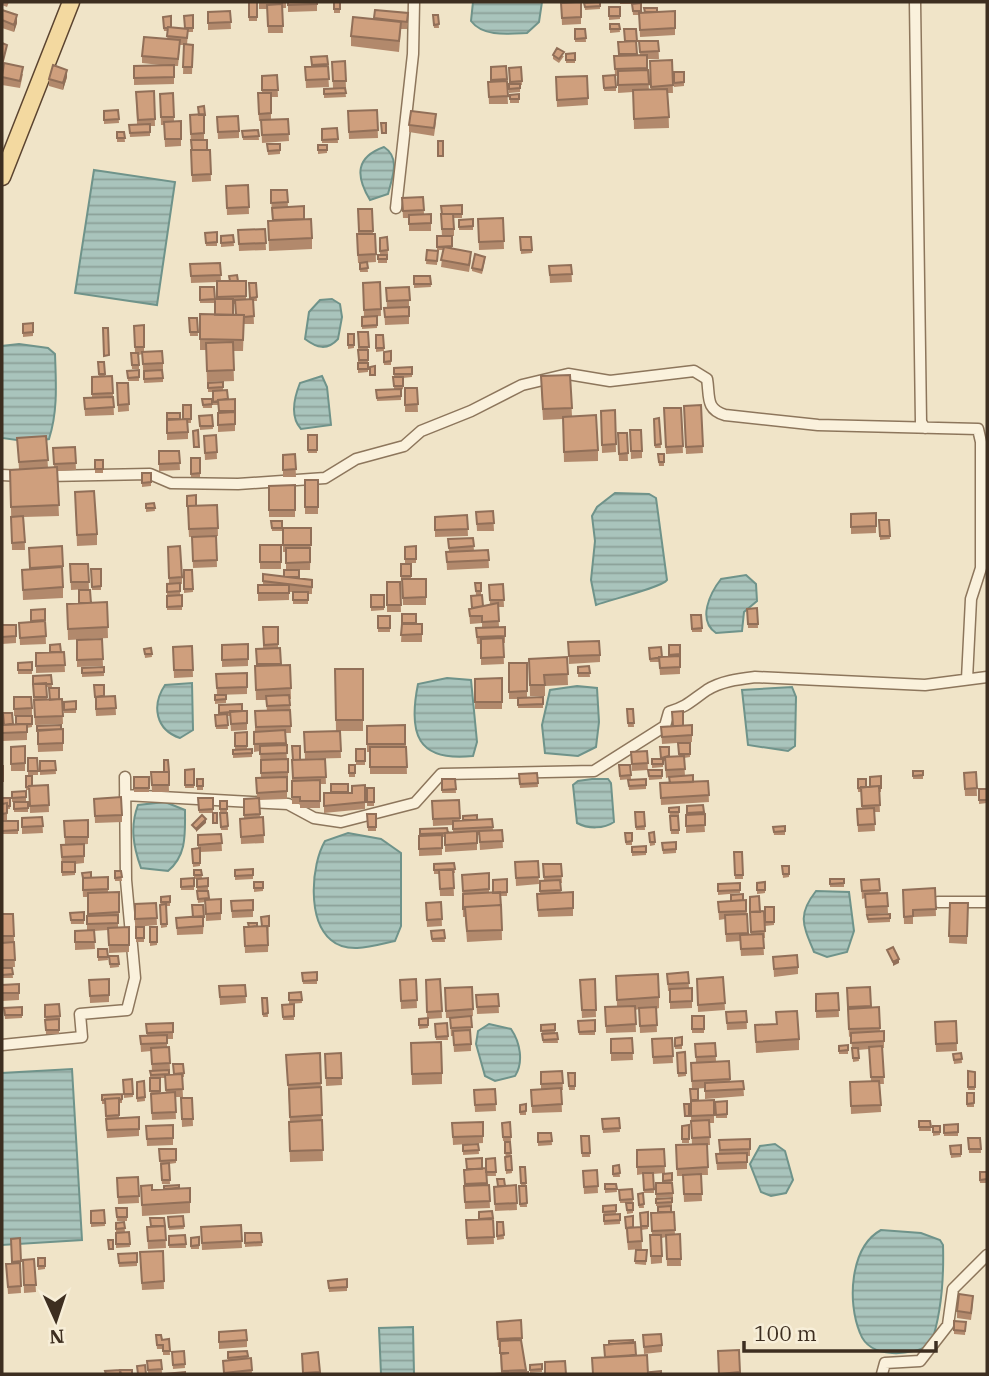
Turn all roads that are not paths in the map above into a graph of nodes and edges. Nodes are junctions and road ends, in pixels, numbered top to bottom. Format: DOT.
graph roads {
  1 [pos="71,2"];
  2 [pos="414,2"];
  3 [pos="915,2"];
  4 [pos="2,177"];
  5 [pos="396,208"];
  6 [pos="925,428"];
  7 [pos="2,475"];
  8 [pos="28,476"];
  9 [pos="42,476"];
  10 [pos="987,677"];
  11 [pos="967,678"];
  12 [pos="125,777"];
  13 [pos="125,795"];
  14 [pos="938,902"];
  15 [pos="987,902"];
  16 [pos="2,1045"];
  17 [pos="987,1255"];
  18 [pos="882,1374"];
  1 -- 4 [label="main road"];
  2 -- 5 [label="street"];
  3 -- 6 [label="street"];
  6 -- 9 [label="street"];
  6 -- 11 [label="street"];
  7 -- 8 [label="street"];
  10 -- 11 [label="street"];
  11 -- 13 [label="street"];
  12 -- 13 [label="street"];
  13 -- 16 [label="street"];
  14 -- 15 [label="street"];
  17 -- 18 [label="street"];
}
